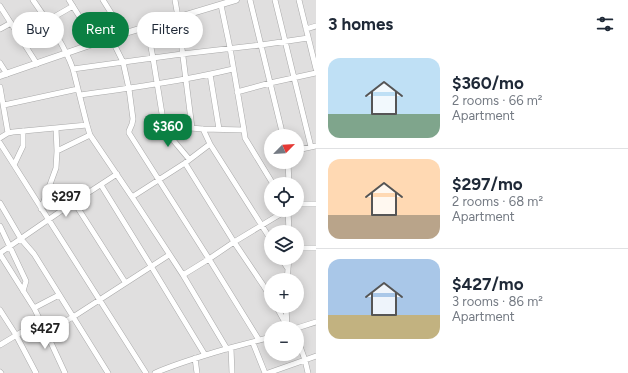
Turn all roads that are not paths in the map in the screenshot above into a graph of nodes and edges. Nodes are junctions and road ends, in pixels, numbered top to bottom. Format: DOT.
graph roads {
  1 [pos="33,0"];
  2 [pos="69,0"];
  3 [pos="104,0"];
  4 [pos="175,0"];
  5 [pos="236,0"];
  6 [pos="250,0"];
  7 [pos="275,0"];
  8 [pos="299,0"];
  9 [pos="221,5"];
  10 [pos="0,6"];
  11 [pos="73,6"];
  12 [pos="41,12"];
  13 [pos="63,12"];
  14 [pos="77,12"];
  15 [pos="112,12"];
  16 [pos="177,12"];
  17 [pos="196,12"];
  18 [pos="11,23"];
  19 [pos="316,26"];
  20 [pos="0,29"];
  21 [pos="306,29"];
  22 [pos="308,38"];
  23 [pos="285,42"];
  24 [pos="261,45"];
  25 [pos="64,48"];
  26 [pos="82,48"];
  27 [pos="116,48"];
  28 [pos="151,48"];
  29 [pos="181,48"];
  30 [pos="230,48"];
  31 [pos="67,53"];
  32 [pos="182,54"];
  33 [pos="153,58"];
  34 [pos="315,61"];
  35 [pos="124,62"];
  36 [pos="0,63"];
  37 [pos="38,64"];
  38 [pos="73,69"];
  39 [pos="233,69"];
  40 [pos="316,69"];
  41 [pos="316,73"];
  42 [pos="7,74"];
  43 [pos="210,74"];
  44 [pos="0,76"];
  45 [pos="294,78"];
  46 [pos="186,79"];
  47 [pos="270,83"];
  48 [pos="157,84"];
  49 [pos="0,86"];
  50 [pos="78,89"];
  51 [pos="129,89"];
  52 [pos="237,92"];
  53 [pos="80,95"];
  54 [pos="4,105"];
  55 [pos="87,125"];
  56 [pos="164,126"];
  57 [pos="56,128"];
  58 [pos="192,128"];
  59 [pos="203,129"];
  60 [pos="219,129"];
  61 [pos="281,129"];
  62 [pos="244,130"];
  63 [pos="23,131"];
  64 [pos="8,133"];
  65 [pos="90,135"];
  66 [pos="0,138"];
  67 [pos="0,143"];
  68 [pos="210,144"];
  69 [pos="313,147"];
  70 [pos="57,151"];
  71 [pos="187,161"];
  72 [pos="14,165"];
  73 [pos="117,174"];
  74 [pos="269,177"];
  75 [pos="158,179"];
  76 [pos="101,185"];
  77 [pos="48,191"];
  78 [pos="132,197"];
  79 [pos="0,203"];
  80 [pos="73,203"];
  81 [pos="304,204"];
  82 [pos="316,204"];
  83 [pos="41,209"];
  84 [pos="276,217"];
  85 [pos="48,220"];
  86 [pos="262,225"];
  87 [pos="0,226"];
  88 [pos="264,228"];
  89 [pos="21,239"];
  90 [pos="234,242"];
  91 [pos="9,247"];
  92 [pos="304,248"];
  93 [pos="316,248"];
  94 [pos="0,253"];
  95 [pos="169,255"];
  96 [pos="209,259"];
  97 [pos="286,265"];
  98 [pos="288,265"];
  99 [pos="152,266"];
  100 [pos="288,269"];
  101 [pos="288,273"];
  102 [pos="183,275"];
  103 [pos="125,282"];
  104 [pos="264,287"];
  105 [pos="23,292"];
  106 [pos="59,295"];
  107 [pos="99,299"];
  108 [pos="34,308"];
  109 [pos="0,310"];
  110 [pos="73,317"];
  111 [pos="40,321"];
  112 [pos="316,322"];
  113 [pos="304,326"];
  114 [pos="46,332"];
  115 [pos="16,335"];
  116 [pos="264,339"];
  117 [pos="260,340"];
  118 [pos="253,342"];
  119 [pos="0,344"];
  120 [pos="229,348"];
  121 [pos="205,356"];
  122 [pos="316,356"];
  123 [pos="195,358"];
  124 [pos="305,360"];
  125 [pos="36,373"];
  126 [pos="65,373"];
  127 [pos="108,373"];
  128 [pos="146,373"];
  129 [pos="155,373"];
  130 [pos="197,373"];
  131 [pos="232,373"];
  132 [pos="266,373"];
  133 [pos="308,373"];
  1 -- 12 [label="street"];
  2 -- 11 [label="street"];
  3 -- 15 [label="street"];
  4 -- 16 [label="street"];
  5 -- 9 [label="street"];
  6 -- 24 [label="street"];
  7 -- 23 [label="street"];
  8 -- 21 [label="street"];
  9 -- 17 [label="street"];
  9 -- 30 [label="street"];
  10 -- 18 [label="street"];
  11 -- 13 [label="street"];
  11 -- 14 [label="street"];
  18 -- 20 [label="street"];
  18 -- 37 [label="street"];
  19 -- 21 [label="street"];
  21 -- 22 [label="street"];
  22 -- 23 [label="street"];
  22 -- 34 [label="street"];
  23 -- 24 [label="street"];
  23 -- 45 [label="street"];
  24 -- 30 [label="street"];
  24 -- 47 [label="street"];
  25 -- 31 [label="street"];
  26 -- 31 [label="street"];
  27 -- 35 [label="street"];
  28 -- 33 [label="street"];
  29 -- 32 [label="street"];
  30 -- 32 [label="street"];
  30 -- 39 [label="street"];
  31 -- 37 [label="street"];
  31 -- 38 [label="street"];
  32 -- 33 [label="street"];
  32 -- 46 [label="street"];
  33 -- 35 [label="street"];
  33 -- 48 [label="street"];
  34 -- 40 [label="street"];
  35 -- 38 [label="street"];
  35 -- 51 [label="street"];
  36 -- 42 [label="street"];
  37 -- 42 [label="street"];
  38 -- 50 [label="street"];
  39 -- 43 [label="street"];
  39 -- 52 [label="street"];
  41 -- 45 [label="street"];
  42 -- 44 [label="street"];
  43 -- 46 [label="street"];
  43 -- 60 [label="street"];
  45 -- 47 [label="street"];
  45 -- 69 [label="street"];
  46 -- 48 [label="street"];
  46 -- 58 [label="street"];
  47 -- 52 [label="street"];
  47 -- 61 [label="street"];
  48 -- 51 [label="street"];
  48 -- 56 [label="street"];
  49 -- 54 [label="street"];
  50 -- 53 [label="street"];
  50 -- 54 [label="street"];
  51 -- 53 [label="street"];
  51 -- 75 [label="street"];
  52 -- 62 [label="street"];
  53 -- 55 [label="street"];
  54 -- 64 [label="street"];
  55 -- 57 [label="street"];
  55 -- 65 [label="street"];
  56 -- 58 [label="street"];
  56 -- 71 [label="street"];
  57 -- 63 [label="street"];
  57 -- 70 [label="street"];
  58 -- 59 [label="street"];
  59 -- 60 [label="street"];
  59 -- 68 [label="street"];
  60 -- 62 [label="street"];
  62 -- 74 [label="street"];
  63 -- 64 [label="street"];
  63 -- 72 [label="street"];
  64 -- 66 [label="street"];
  65 -- 70 [label="street"];
  65 -- 73 [label="street"];
  67 -- 72 [label="street"];
  68 -- 71 [label="street"];
  68 -- 86 [label="street"];
  70 -- 77 [label="street"];
  71 -- 75 [label="street"];
  71 -- 90 [label="street"];
  72 -- 83 [label="street"];
  73 -- 76 [label="street"];
  73 -- 78 [label="street"];
  75 -- 78 [label="street"];
  75 -- 96 [label="street"];
  76 -- 80 [label="street"];
  76 -- 99 [label="street"];
  77 -- 80 [label="street"];
  77 -- 83 [label="street"];
  78 -- 95 [label="street"];
  79 -- 89 [label="street"];
  80 -- 85 [label="street"];
  80 -- 103 [label="street"];
  81 -- 82 [label="street"];
  83 -- 85 [label="street"];
  84 -- 86 [label="street"];
  85 -- 89 [label="street"];
  85 -- 107 [label="street"];
  86 -- 88 [label="street"];
  86 -- 90 [label="street"];
  87 -- 91 [label="street"];
  89 -- 91 [label="street"];
  89 -- 106 [label="street"];
  90 -- 96 [label="street"];
  90 -- 104 [label="street"];
  91 -- 94 [label="street"];
  91 -- 105 [label="street"];
  92 -- 93 [label="street"];
  94 -- 105 [label="street"];
  95 -- 99 [label="street"];
  95 -- 102 [label="street"];
  96 -- 102 [label="street"];
  96 -- 117 [label="street"];
  97 -- 100 [label="street"];
  98 -- 100 [label="street"];
  99 -- 103 [label="street"];
  99 -- 121 [label="street"];
  100 -- 101 [label="street"];
  102 -- 120 [label="street"];
  103 -- 107 [label="street"];
  105 -- 108 [label="street"];
  106 -- 108 [label="street"];
  106 -- 110 [label="street"];
  107 -- 110 [label="street"];
  107 -- 128 [label="street"];
  108 -- 111 [label="street"];
  109 -- 115 [label="street"];
  110 -- 114 [label="street"];
  110 -- 127 [label="street"];
  111 -- 114 [label="street"];
  111 -- 115 [label="street"];
  112 -- 113 [label="street"];
  114 -- 126 [label="street"];
  115 -- 119 [label="street"];
  115 -- 125 [label="street"];
  116 -- 117 [label="street"];
  117 -- 118 [label="street"];
  118 -- 120 [label="street"];
  118 -- 132 [label="street"];
  120 -- 121 [label="street"];
  120 -- 131 [label="street"];
  121 -- 123 [label="street"];
  122 -- 124 [label="street"];
  123 -- 129 [label="street"];
  123 -- 130 [label="street"];
  124 -- 132 [label="street"];
  124 -- 133 [label="street"];
}
